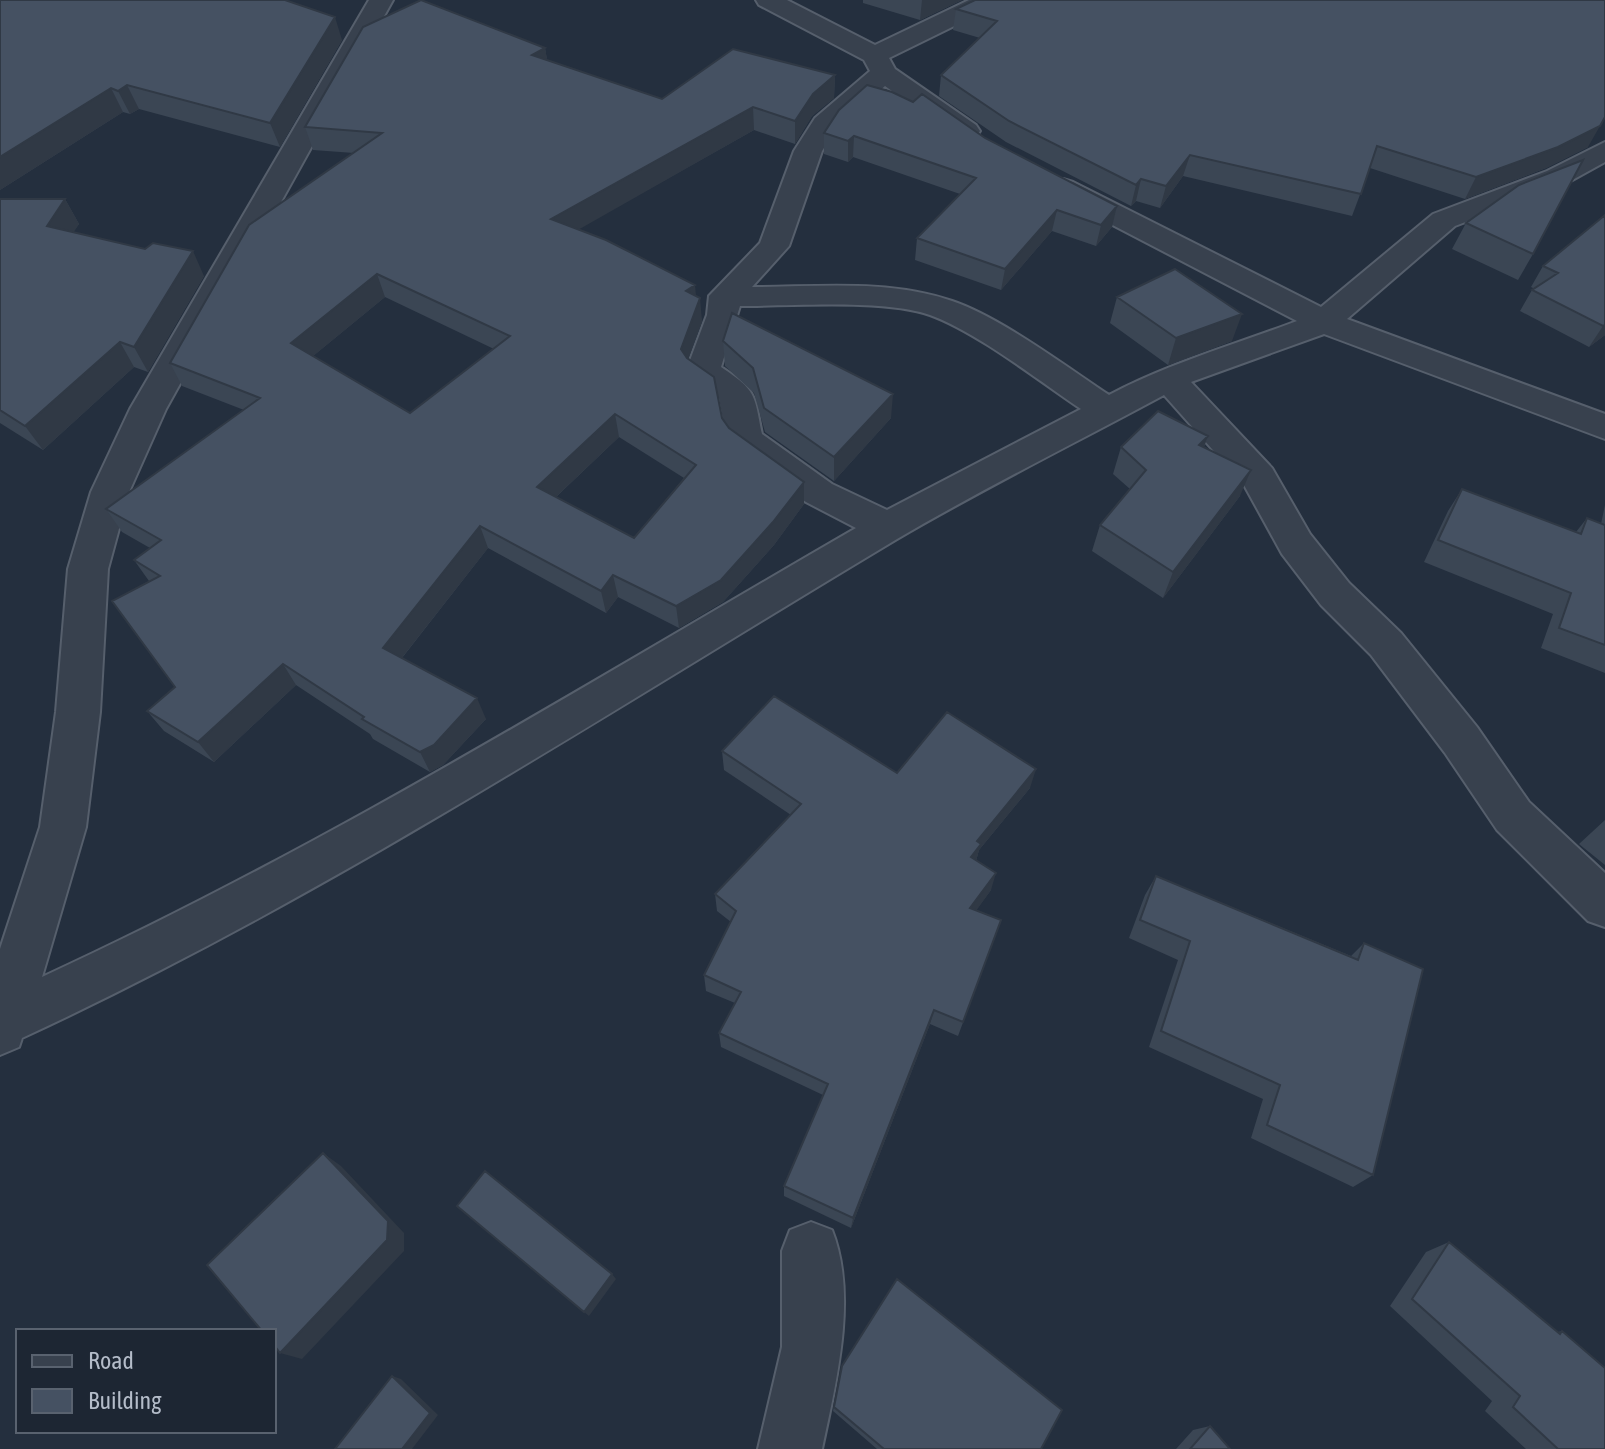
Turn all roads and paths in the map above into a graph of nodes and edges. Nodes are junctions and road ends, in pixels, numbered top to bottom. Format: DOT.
graph roads {
  1 [pos="381,0"];
  2 [pos="988,0"];
  3 [pos="790,4"];
  4 [pos="879,64"];
  5 [pos="1605,150"];
  6 [pos="994,151"];
  7 [pos="1036,173"];
  8 [pos="725,296"];
  9 [pos="1324,322"];
  10 [pos="1168,378"];
  11 [pos="1108,410"];
  12 [pos="1605,427"];
  13 [pos="888,527"];
  14 [pos="1605,905"];
  15 [pos="2,1024"];
  16 [pos="811,1251"];
  17 [pos="790,1449"];
  1 -- 15 [label="street"];
  2 -- 4 [label="street"];
  3 -- 4 [label="street"];
  4 -- 6 [label="street"];
  4 -- 8 [label="street"];
  5 -- 9 [label="street"];
  7 -- 9 [label="street"];
  8 -- 11 [label="street"];
  8 -- 13 [label="street"];
  9 -- 10 [label="street"];
  9 -- 12 [label="street"];
  10 -- 11 [label="street"];
  10 -- 14 [label="street"];
  11 -- 13 [label="street"];
  13 -- 15 [label="street"];
  16 -- 17 [label="street"];
}
